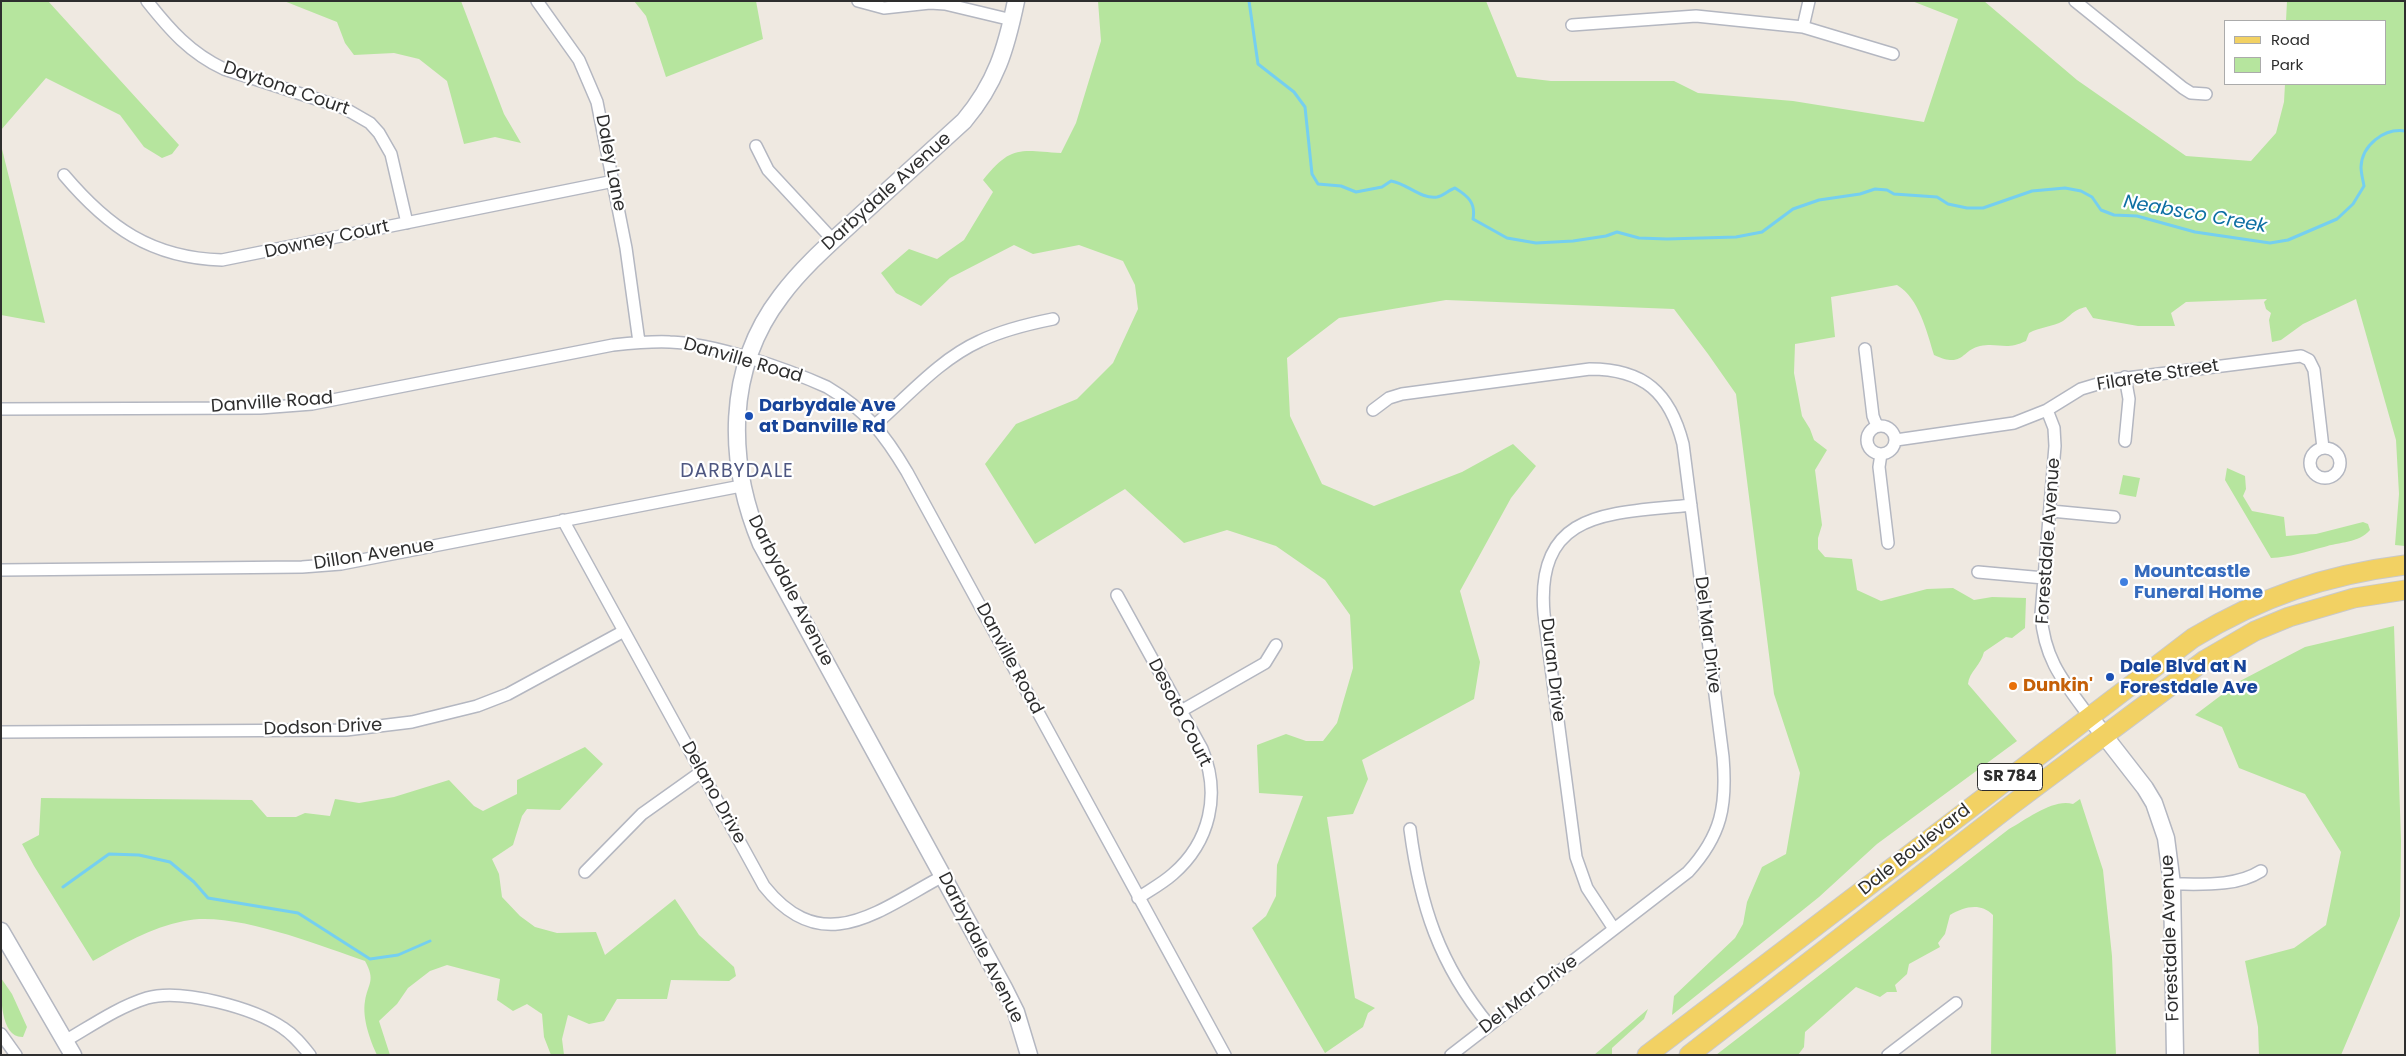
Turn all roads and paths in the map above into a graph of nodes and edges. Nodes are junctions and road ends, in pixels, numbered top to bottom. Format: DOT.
graph roads {
  1 [pos="147,1"];
  2 [pos="537,1"];
  3 [pos="858,1"];
  4 [pos="1016,1"];
  5 [pos="1809,1"];
  6 [pos="2075,1"];
  7 [pos="1012,20"];
  8 [pos="1572,24"];
  9 [pos="1803,27"];
  10 [pos="1893,54"];
  11 [pos="2206,94"];
  12 [pos="756,146"];
  13 [pos="64,175"];
  14 [pos="614,181"];
  15 [pos="407,223"];
  16 [pos="833,240"];
  17 [pos="1053,319"];
  18 [pos="639,342"];
  19 [pos="1865,349"];
  20 [pos="748,359"];
  21 [pos="2125,378"];
  22 [pos="1,409"];
  23 [pos="1373,410"];
  24 [pos="2047,410"];
  25 [pos="876,424"];
  26 [pos="1877,426"];
  27 [pos="1896,440"];
  28 [pos="2125,441"];
  29 [pos="2322,448"];
  30 [pos="1881,454"];
  31 [pos="741,486"];
  32 [pos="1690,505"];
  33 [pos="2050,511"];
  34 [pos="2114,517"];
  35 [pos="563,520"];
  36 [pos="1888,543"];
  37 [pos="2405,565"];
  38 [pos="1,570"];
  39 [pos="1978,572"];
  40 [pos="2044,578"];
  41 [pos="2405,590"];
  42 [pos="1117,595"];
  43 [pos="624,632"];
  44 [pos="1276,646"];
  45 [pos="1181,711"];
  46 [pos="2089,716"];
  47 [pos="1,732"];
  48 [pos="2104,735"];
  49 [pos="701,772"];
  50 [pos="1410,829"];
  51 [pos="2261,871"];
  52 [pos="586,872"];
  53 [pos="943,876"];
  54 [pos="2172,884"];
  55 [pos="1138,898"];
  56 [pos="1614,929"];
  57 [pos="1,931"];
  58 [pos="1956,1003"];
  59 [pos="1489,1025"];
  60 [pos="1,1034"];
  61 [pos="69,1048"];
  62 [pos="16,1055"];
  63 [pos="310,1055"];
  64 [pos="1029,1055"];
  65 [pos="1224,1055"];
  66 [pos="1451,1055"];
  67 [pos="1648,1055"];
  68 [pos="1689,1055"];
  69 [pos="1888,1055"];
  70 [pos="2175,1055"];
  1 -- 15 [label="street, Daytona Court"];
  2 -- 14 [label="street, Daley Lane"];
  3 -- 7 [label="street"];
  4 -- 7 [label="street, Darbydale Avenue"];
  5 -- 9 [label="street"];
  6 -- 11 [label="street"];
  7 -- 16 [label="street, Darbydale Avenue"];
  8 -- 9 [label="street"];
  9 -- 10 [label="street"];
  12 -- 16 [label="street"];
  13 -- 15 [label="street, Downey Court"];
  14 -- 15 [label="street, Downey Court"];
  14 -- 18 [label="street, Daley Lane"];
  16 -- 20 [label="street, Darbydale Avenue"];
  17 -- 25 [label="street"];
  18 -- 20 [label="street, Danville Road"];
  18 -- 22 [label="street, Danville Road"];
  19 -- 26 [label="street"];
  20 -- 25 [label="street, Danville Road"];
  20 -- 31 [label="street, Darbydale Avenue"];
  21 -- 24 [label="street, Filarete Street"];
  21 -- 28 [label="street"];
  21 -- 29 [label="street, Filarete Street"];
  23 -- 32 [label="street, Del Mar Drive"];
  24 -- 27 [label="street, Filarete Street"];
  24 -- 33 [label="street, Forestdale Avenue"];
  25 -- 55 [label="street, Danville Road"];
  26 -- 27 [label="street"];
  26 -- 30 [label="street"];
  27 -- 30 [label="street"];
  30 -- 36 [label="street"];
  31 -- 35 [label="street, Dillon Avenue"];
  31 -- 53 [label="street, Darbydale Avenue"];
  32 -- 56 [label="street, Del Mar Drive"];
  32 -- 56 [label="street, Duran Drive"];
  33 -- 34 [label="street"];
  33 -- 40 [label="street, Forestdale Avenue"];
  35 -- 38 [label="street, Dillon Avenue"];
  35 -- 43 [label="street, Delano Drive"];
  37 -- 46 [label="main road, Dale Boulevard / SR 784"];
  39 -- 40 [label="street"];
  40 -- 46 [label="street, Forestdale Avenue"];
  41 -- 48 [label="main road, Dale Boulevard / SR 784"];
  42 -- 45 [label="street, Desoto Court"];
  43 -- 47 [label="street, Dodson Drive"];
  43 -- 49 [label="street, Delano Drive"];
  44 -- 45 [label="street"];
  45 -- 55 [label="street, Desoto Court"];
  46 -- 48 [label="street, Forestdale Avenue"];
  46 -- 67 [label="main road, Dale Boulevard / SR 784"];
  48 -- 54 [label="street, Forestdale Avenue"];
  48 -- 68 [label="main road, Dale Boulevard / SR 784"];
  49 -- 52 [label="street"];
  49 -- 53 [label="street, Delano Drive"];
  50 -- 59 [label="street"];
  51 -- 54 [label="street"];
  53 -- 64 [label="street, Darbydale Avenue"];
  54 -- 70 [label="street, Forestdale Avenue"];
  55 -- 65 [label="street, Danville Road"];
  56 -- 59 [label="street, Del Mar Drive"];
  57 -- 61 [label="street"];
  58 -- 69 [label="street"];
  59 -- 66 [label="street, Del Mar Drive"];
  60 -- 62 [label="street"];
  61 -- 63 [label="street"];
}
